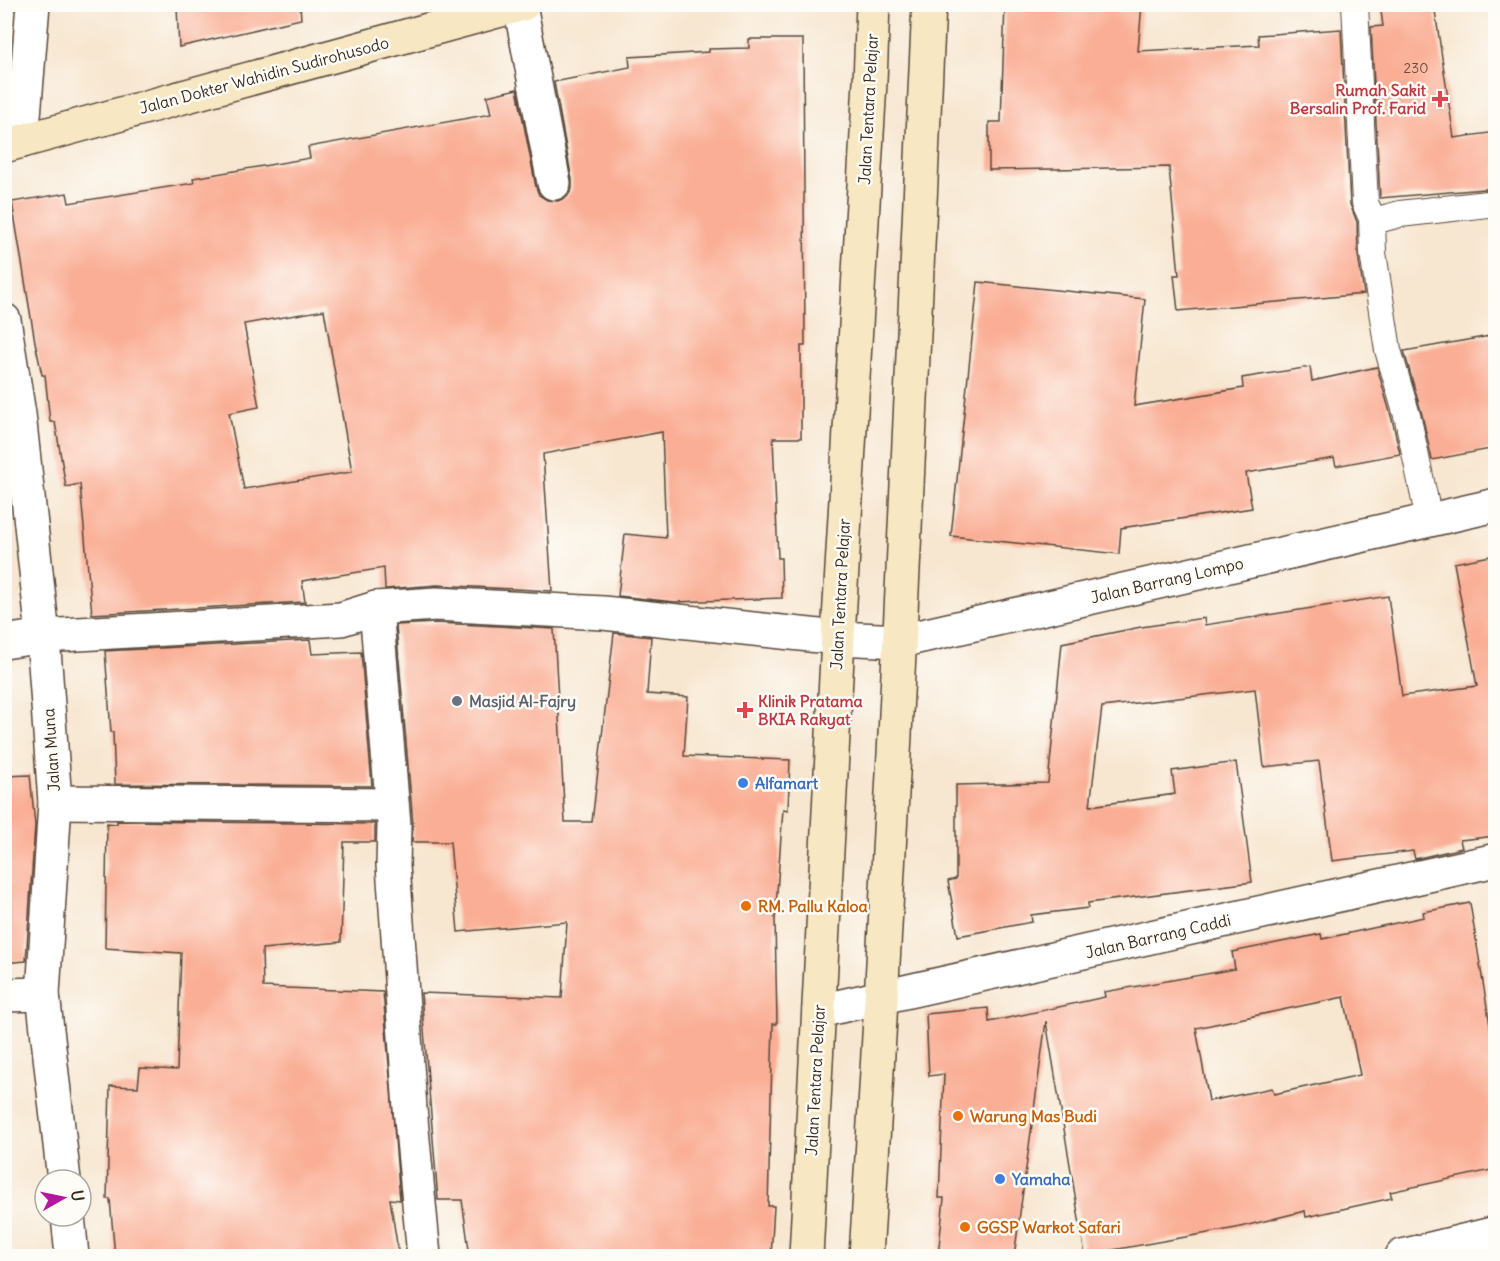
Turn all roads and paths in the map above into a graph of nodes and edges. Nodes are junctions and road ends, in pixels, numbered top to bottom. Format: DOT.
graph roads {
  1 [pos="33,4"];
  2 [pos="873,4"];
  3 [pos="929,4"];
  4 [pos="1355,4"];
  5 [pos="521,5"];
  6 [pos="13,143"];
  7 [pos="554,183"];
  8 [pos="1496,203"];
  9 [pos="1372,218"];
  10 [pos="4,320"];
  11 [pos="1496,505"];
  12 [pos="1429,520"];
  13 [pos="376,608"];
  14 [pos="43,636"];
  15 [pos="837,638"];
  16 [pos="900,641"];
  17 [pos="4,642"];
  18 [pos="55,802"];
  19 [pos="393,805"];
  20 [pos="1496,860"];
  21 [pos="43,994"];
  22 [pos="4,995"];
  23 [pos="882,998"];
  24 [pos="819,1011"];
  25 [pos="63,1168"];
  26 [pos="69,1228"];
  27 [pos="1496,1233"];
  28 [pos="72,1257"];
  29 [pos="424,1257"];
  30 [pos="806,1257"];
  31 [pos="866,1257"];
  32 [pos="1402,1257"];
  1 -- 6 [label="street"];
  2 -- 15 [label="main road, Jalan Tentara Pelajar"];
  3 -- 16 [label="main road"];
  4 -- 9 [label="lane"];
  5 -- 6 [label="main road, Jalan Dokter Wahidin Sudirohusodo"];
  5 -- 7 [label="street"];
  8 -- 9 [label="lane"];
  9 -- 12 [label="lane"];
  10 -- 14 [label="street, Jalan Muna"];
  11 -- 12 [label="street, Jalan Barrang Lompo"];
  12 -- 16 [label="street, Jalan Barrang Lompo"];
  13 -- 14 [label="street, Jalan Barrang Lompo"];
  13 -- 15 [label="street, Jalan Barrang Lompo"];
  13 -- 19 [label="street"];
  14 -- 17 [label="street, Jalan Barrang Lompo"];
  14 -- 18 [label="street, Jalan Muna"];
  15 -- 16 [label="street, Jalan Barrang Lompo"];
  15 -- 24 [label="main road, Jalan Tentara Pelajar"];
  16 -- 23 [label="main road"];
  18 -- 19 [label="street"];
  18 -- 21 [label="street, Jalan Muna"];
  19 -- 29 [label="street"];
  20 -- 23 [label="street, Jalan Barrang Caddi"];
  21 -- 22 [label="street"];
  21 -- 25 [label="street, Jalan Muna"];
  23 -- 24 [label="street, Jalan Barrang Caddi"];
  23 -- 31 [label="main road"];
  24 -- 30 [label="main road, Jalan Tentara Pelajar"];
  26 -- 28 [label="street"];
  27 -- 32 [label="street"];
}
